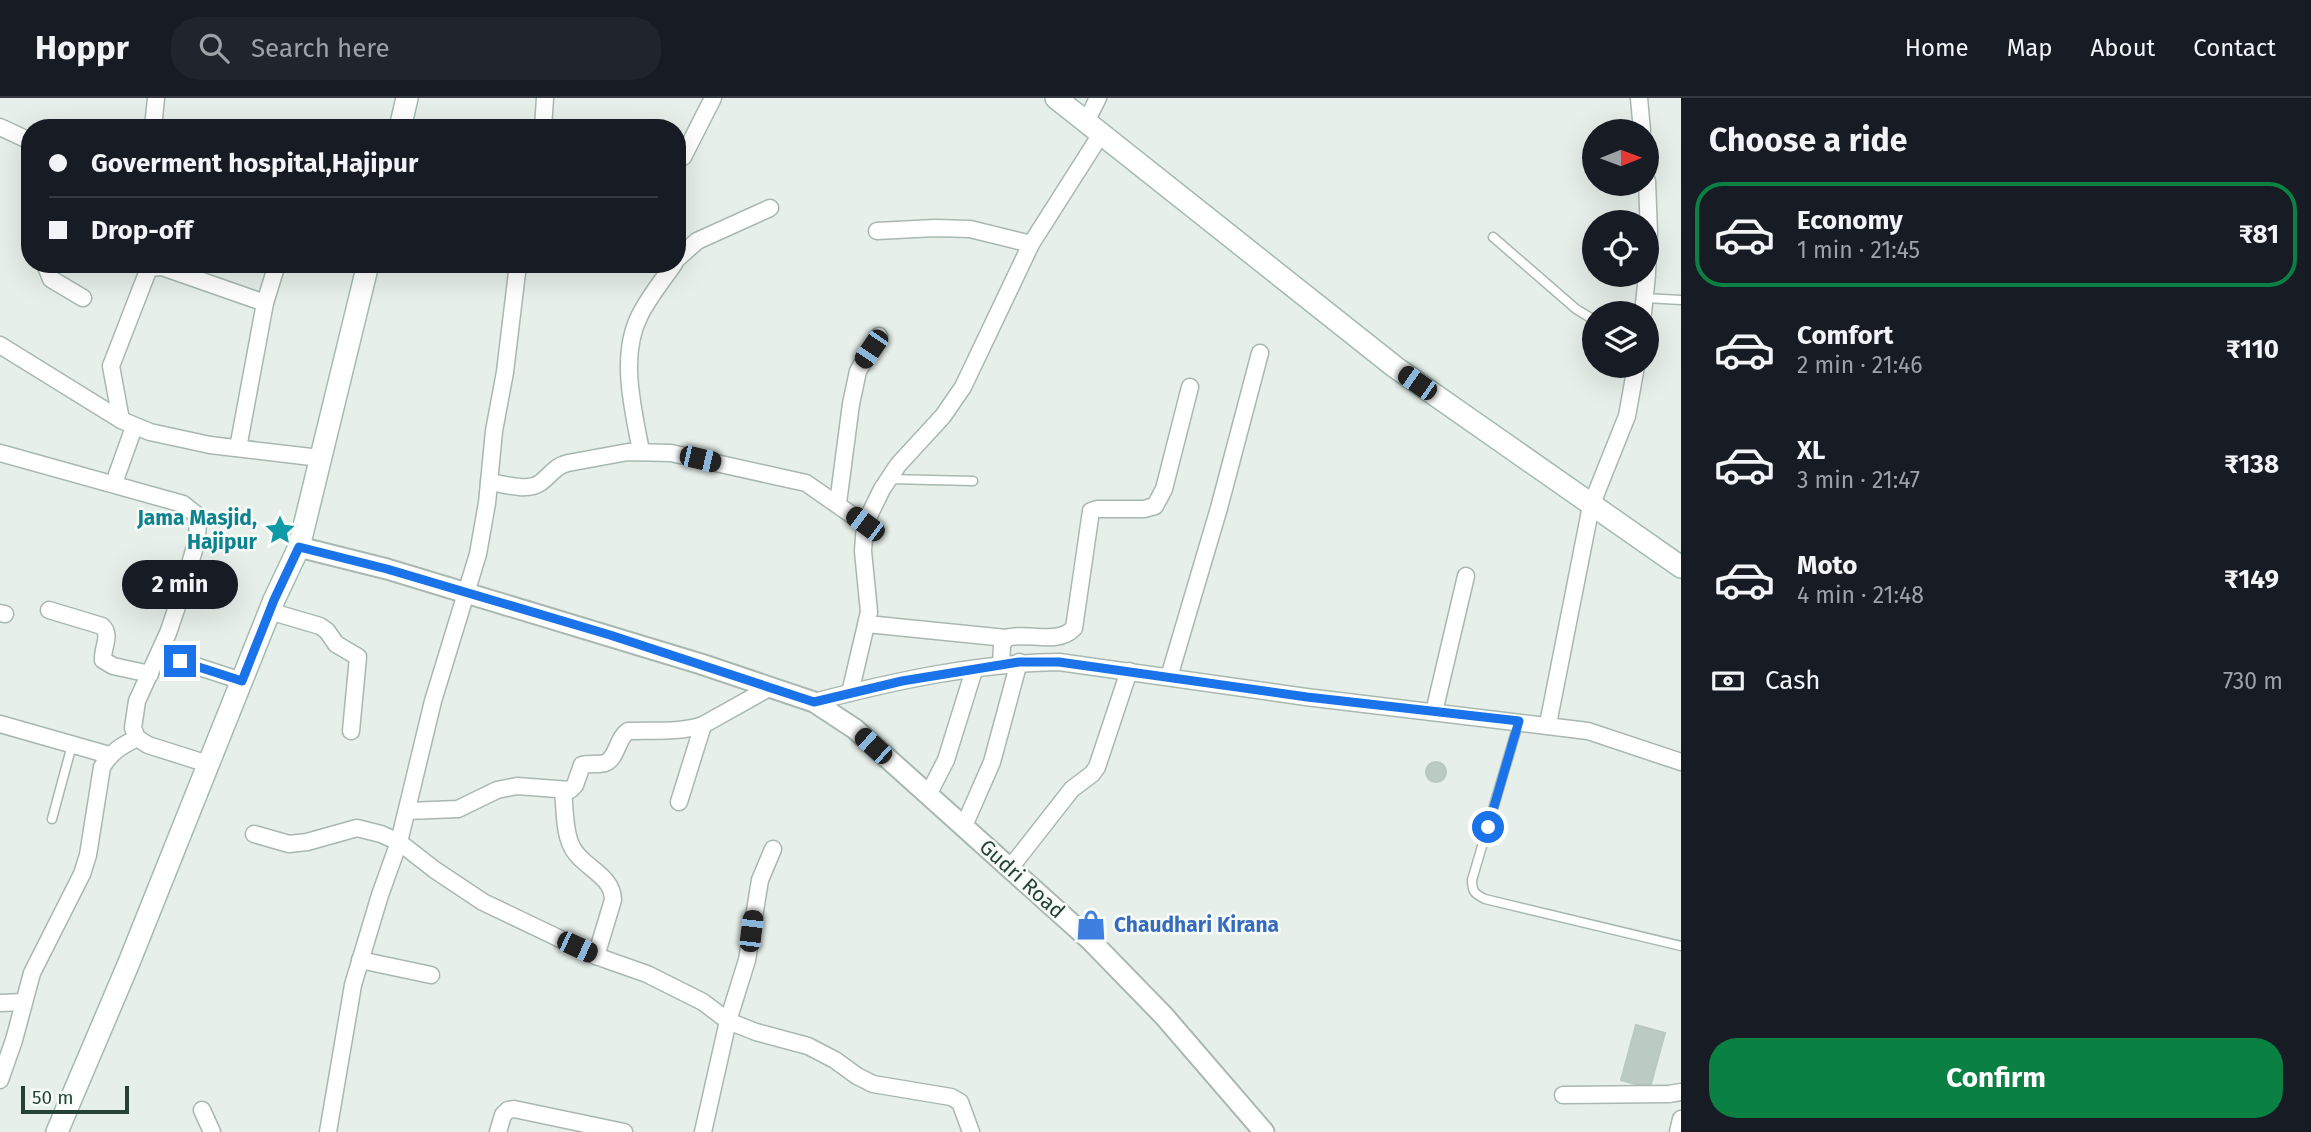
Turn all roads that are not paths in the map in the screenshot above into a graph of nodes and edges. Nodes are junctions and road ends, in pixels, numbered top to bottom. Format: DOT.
graph roads {
  1 [pos="156,98"];
  2 [pos="407,98"];
  3 [pos="545,98"];
  4 [pos="713,98"];
  5 [pos="1056,98"];
  6 [pos="1098,98"];
  7 [pos="1639,98"];
  8 [pos="152,119"];
  9 [pos="402,119"];
  10 [pos="544,119"];
  11 [pos="1641,119"];
  12 [pos="0,127"];
  13 [pos="1093,128"];
  14 [pos="21,137"];
  15 [pos="686,151"];
  16 [pos="770,208"];
  17 [pos="877,231"];
  18 [pos="1493,237"];
  19 [pos="1031,244"];
  20 [pos="686,250"];
  21 [pos="49,273"];
  22 [pos="147,273"];
  23 [pos="179,273"];
  24 [pos="274,273"];
  25 [pos="366,273"];
  26 [pos="517,273"];
  27 [pos="668,273"];
  28 [pos="83,298"];
  29 [pos="1681,300"];
  30 [pos="265,303"];
  31 [pos="1659,304"];
  32 [pos="1582,313"];
  33 [pos="879,336"];
  34 [pos="0,345"];
  35 [pos="1261,353"];
  36 [pos="1634,378"];
  37 [pos="1190,387"];
  38 [pos="127,423"];
  39 [pos="238,448"];
  40 [pos="640,451"];
  41 [pos="0,453"];
  42 [pos="320,458"];
  43 [pos="889,479"];
  44 [pos="973,481"];
  45 [pos="489,482"];
  46 [pos="114,483"];
  47 [pos="838,503"];
  48 [pos="1591,506"];
  49 [pos="865,524"];
  50 [pos="299,547"];
  51 [pos="1681,567"];
  52 [pos="1466,576"];
  53 [pos="466,594"];
  54 [pos="49,610"];
  55 [pos="270,611"];
  56 [pos="867,624"];
  57 [pos="1006,638"];
  58 [pos="159,654"];
  59 [pos="1019,662"];
  60 [pos="1000,665"];
  61 [pos="974,670"];
  62 [pos="1129,671"];
  63 [pos="150,674"];
  64 [pos="1169,677"];
  65 [pos="242,681"];
  66 [pos="769,688"];
  67 [pos="850,693"];
  68 [pos="814,702"];
  69 [pos="1434,712"];
  70 [pos="1519,721"];
  71 [pos="0,724"];
  72 [pos="1548,724"];
  73 [pos="703,725"];
  74 [pos="351,731"];
  75 [pos="137,738"];
  76 [pos="72,745"];
  77 [pos="109,755"];
  78 [pos="1681,762"];
  79 [pos="208,764"];
  80 [pos="563,791"];
  81 [pos="928,795"];
  82 [pos="679,802"];
  83 [pos="408,811"];
  84 [pos="52,819"];
  85 [pos="964,827"];
  86 [pos="254,834"];
  87 [pos="399,842"];
  88 [pos="773,849"];
  89 [pos="1010,868"];
  90 [pos="1681,946"];
  91 [pos="596,956"];
  92 [pos="360,960"];
  93 [pos="431,975"];
  94 [pos="23,1002"];
  95 [pos="0,1003"];
  96 [pos="728,1021"];
  97 [pos="0,1080"];
  98 [pos="1681,1091"];
  99 [pos="1563,1095"];
  100 [pos="202,1110"];
  101 [pos="1681,1119"];
  102 [pos="581,1128"];
  103 [pos="57,1132"];
  104 [pos="212,1132"];
  105 [pos="328,1132"];
  106 [pos="498,1132"];
  107 [pos="624,1132"];
  108 [pos="703,1132"];
  109 [pos="971,1132"];
  110 [pos="1264,1132"];
  111 [pos="1678,1132"];
  1 -- 8 [label="street"];
  2 -- 9 [label="main road"];
  3 -- 10 [label="street"];
  4 -- 15 [label="street"];
  5 -- 13 [label="main road"];
  6 -- 13 [label="street"];
  7 -- 11 [label="street"];
  12 -- 14 [label="street"];
  13 -- 19 [label="street"];
  13 -- 48 [label="main road"];
  16 -- 20 [label="street"];
  17 -- 19 [label="street"];
  18 -- 32 [label="lane"];
  19 -- 43 [label="street"];
  21 -- 28 [label="street"];
  22 -- 38 [label="street"];
  23 -- 30 [label="street"];
  24 -- 30 [label="street"];
  25 -- 42 [label="main road"];
  26 -- 45 [label="street"];
  27 -- 40 [label="street"];
  29 -- 31 [label="lane"];
  30 -- 39 [label="street"];
  33 -- 47 [label="street"];
  34 -- 38 [label="street"];
  35 -- 64 [label="street"];
  36 -- 48 [label="street"];
  37 -- 57 [label="street"];
  38 -- 39 [label="street"];
  38 -- 46 [label="street"];
  39 -- 42 [label="street"];
  40 -- 45 [label="street"];
  40 -- 47 [label="street"];
  41 -- 46 [label="street"];
  42 -- 50 [label="main road"];
  43 -- 44 [label="lane"];
  43 -- 49 [label="street"];
  45 -- 53 [label="street"];
  46 -- 58 [label="street"];
  47 -- 49 [label="street"];
  48 -- 51 [label="main road"];
  48 -- 72 [label="street"];
  49 -- 56 [label="street"];
  50 -- 53 [label="street, Gudri Road"];
  50 -- 55 [label="main road"];
  52 -- 69 [label="street"];
  53 -- 66 [label="street, Gudri Road"];
  53 -- 83 [label="street"];
  54 -- 63 [label="street"];
  55 -- 65 [label="main road"];
  55 -- 74 [label="street"];
  56 -- 57 [label="street"];
  56 -- 67 [label="street"];
  57 -- 60 [label="street"];
  58 -- 63 [label="street"];
  58 -- 65 [label="street"];
  59 -- 60 [label="street"];
  59 -- 62 [label="street"];
  59 -- 85 [label="street"];
  60 -- 61 [label="street"];
  61 -- 67 [label="street"];
  61 -- 81 [label="street"];
  62 -- 64 [label="street"];
  62 -- 89 [label="street"];
  63 -- 75 [label="street"];
  64 -- 69 [label="street"];
  65 -- 79 [label="main road"];
  66 -- 68 [label="street, Gudri Road"];
  66 -- 73 [label="street"];
  67 -- 68 [label="street"];
  68 -- 81 [label="street, Gudri Road"];
  69 -- 70 [label="street"];
  70 -- 72 [label="street"];
  70 -- 90 [label="lane"];
  71 -- 76 [label="street"];
  72 -- 78 [label="street"];
  73 -- 80 [label="street"];
  73 -- 82 [label="street"];
  75 -- 77 [label="street"];
  75 -- 79 [label="street"];
  76 -- 77 [label="street"];
  76 -- 84 [label="lane"];
  77 -- 94 [label="street"];
  79 -- 103 [label="main road"];
  80 -- 83 [label="street"];
  80 -- 91 [label="street"];
  81 -- 85 [label="street, Gudri Road"];
  83 -- 87 [label="street"];
  85 -- 89 [label="street, Gudri Road"];
  86 -- 87 [label="street"];
  87 -- 91 [label="street"];
  87 -- 92 [label="street"];
  88 -- 96 [label="street"];
  89 -- 110 [label="street, Gudri Road"];
  91 -- 96 [label="street"];
  92 -- 93 [label="street"];
  92 -- 105 [label="street"];
  94 -- 95 [label="street"];
  94 -- 97 [label="street"];
  96 -- 108 [label="street"];
  96 -- 109 [label="street"];
  98 -- 99 [label="street"];
  100 -- 104 [label="street"];
  101 -- 111 [label="street"];
  102 -- 106 [label="street"];
  102 -- 107 [label="street"];
}
